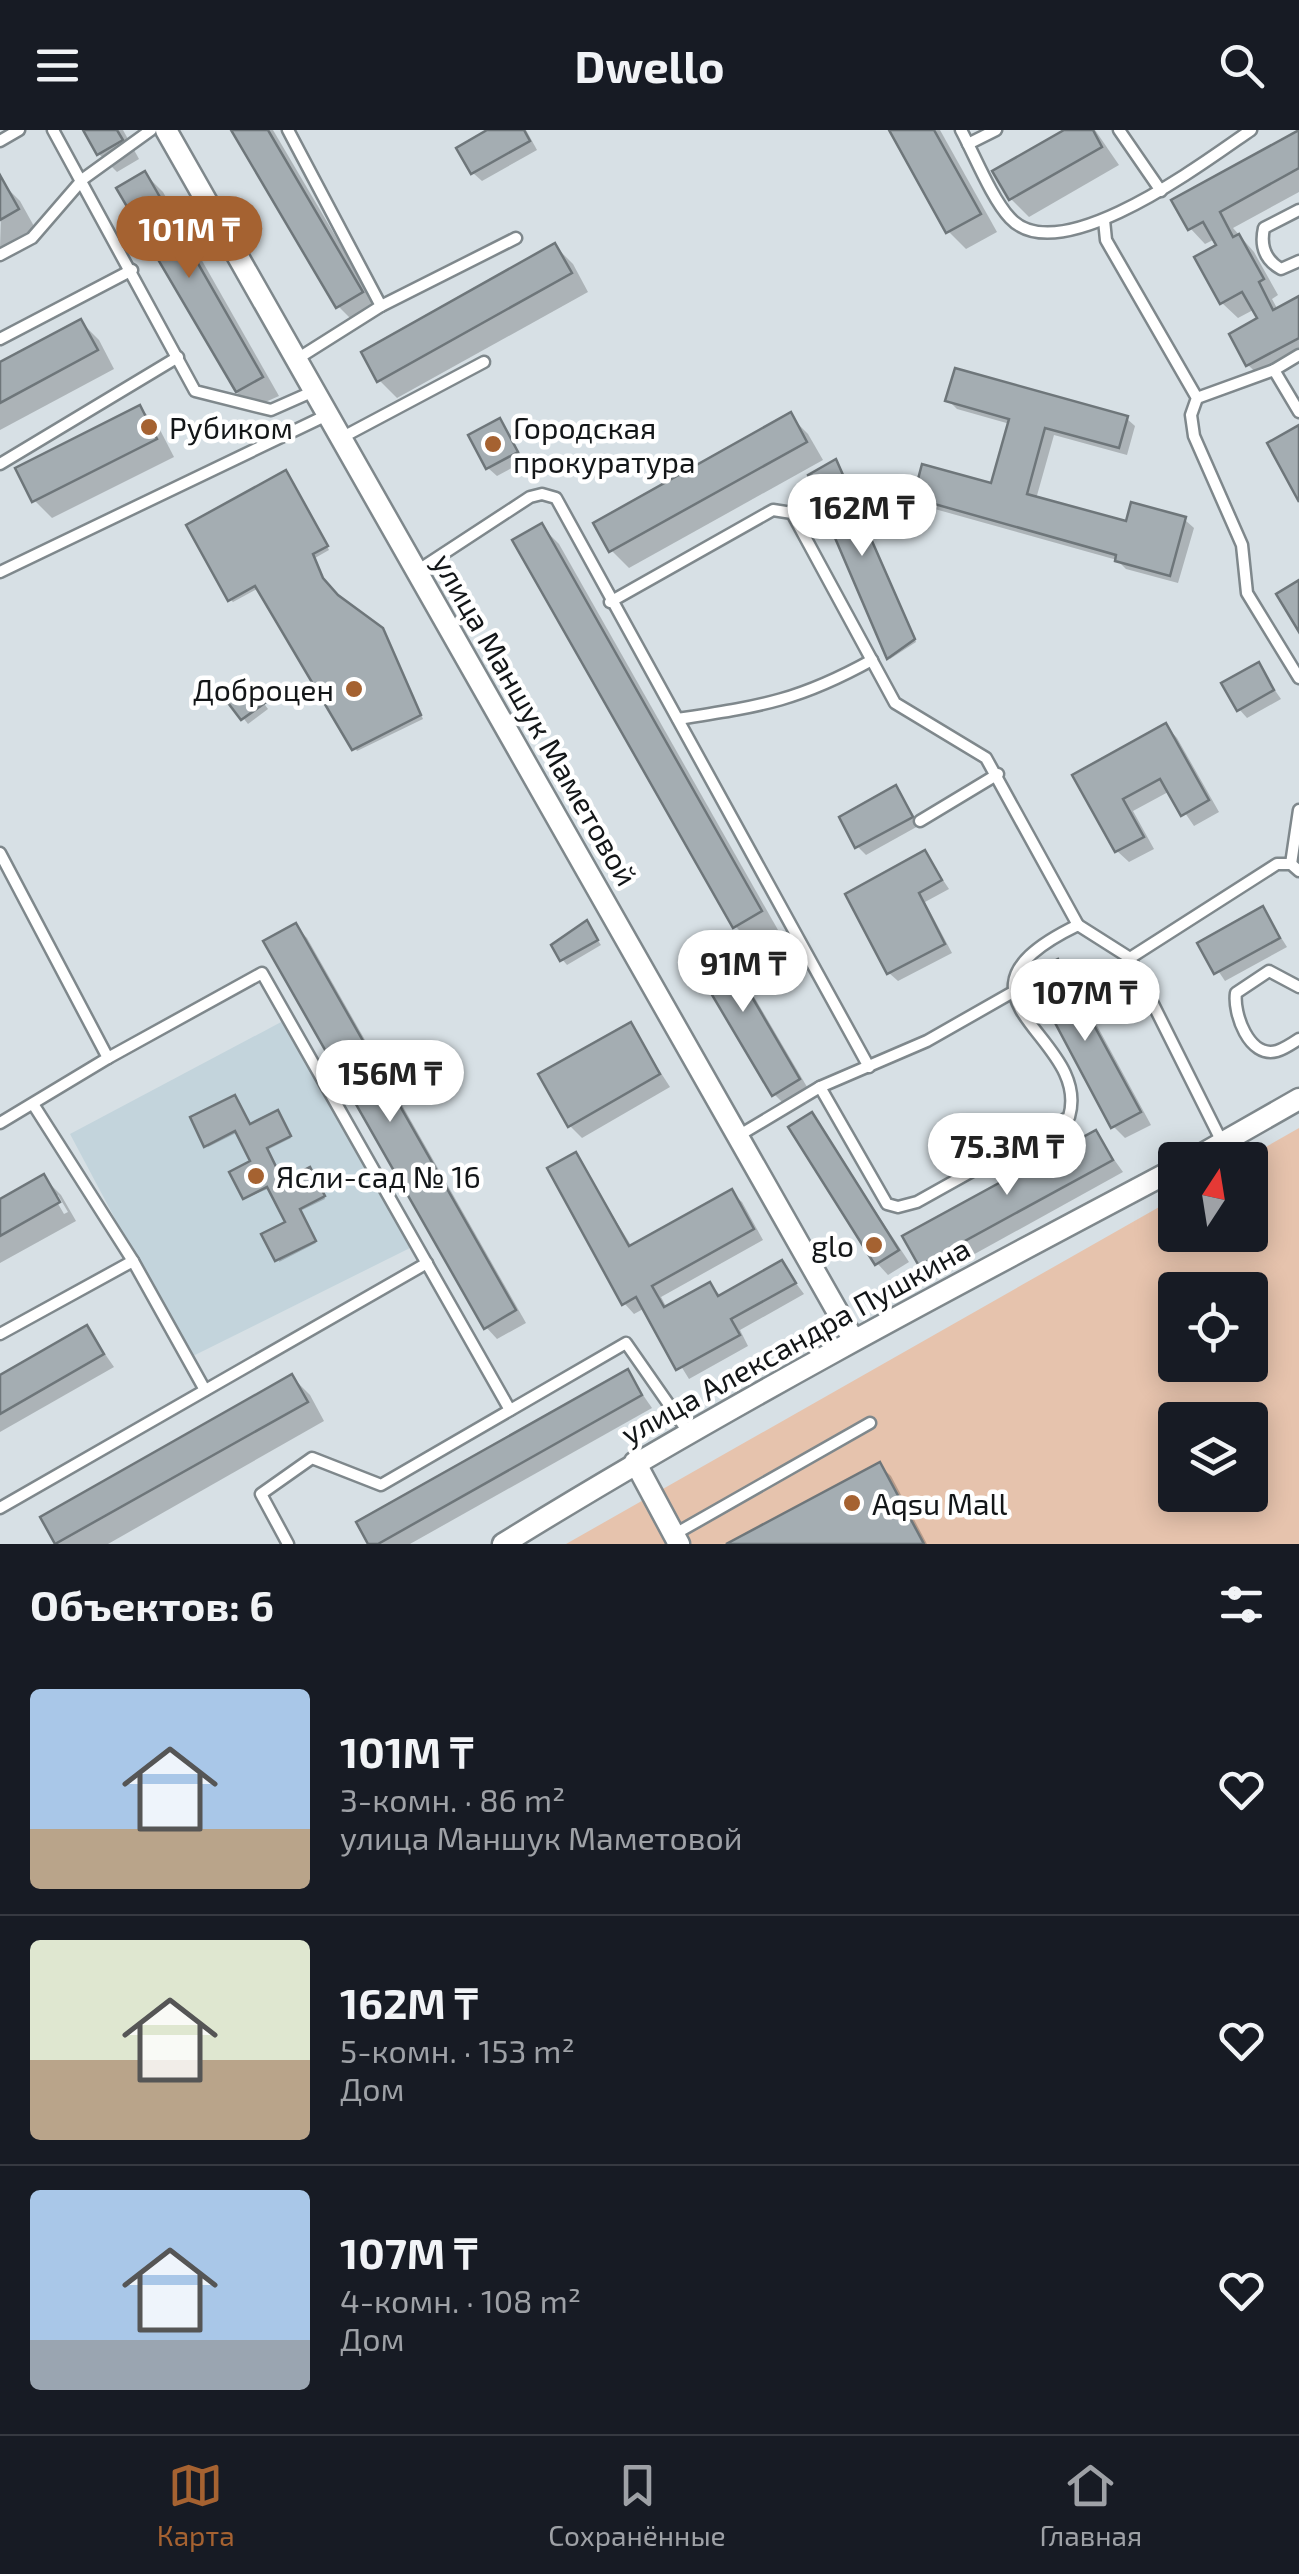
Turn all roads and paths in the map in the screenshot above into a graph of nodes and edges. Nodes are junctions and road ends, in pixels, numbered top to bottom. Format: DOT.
graph roads {
  1 [pos="19,130"];
  2 [pos="53,130"];
  3 [pos="151,130"];
  4 [pos="166,130"];
  5 [pos="288,130"];
  6 [pos="962,130"];
  7 [pos="996,130"];
  8 [pos="1119,130"];
  9 [pos="1251,130"];
  10 [pos="0,141"];
  11 [pos="968,144"];
  12 [pos="83,179"];
  13 [pos="1161,191"];
  14 [pos="1299,210"];
  15 [pos="1104,220"];
  16 [pos="516,238"];
  17 [pos="0,255"];
  18 [pos="1299,261"];
  19 [pos="132,270"];
  20 [pos="381,306"];
  21 [pos="0,339"];
  22 [pos="1299,355"];
  23 [pos="178,358"];
  24 [pos="296,359"];
  25 [pos="484,362"];
  26 [pos="1274,370"];
  27 [pos="314,391"];
  28 [pos="1197,398"];
  29 [pos="1299,412"];
  30 [pos="328,415"];
  31 [pos="341,438"];
  32 [pos="0,464"];
  33 [pos="417,571"];
  34 [pos="0,572"];
  35 [pos="610,602"];
  36 [pos="872,660"];
  37 [pos="1299,678"];
  38 [pos="678,718"];
  39 [pos="998,774"];
  40 [pos="1299,810"];
  41 [pos="920,820"];
  42 [pos="0,852"];
  43 [pos="1295,868"];
  44 [pos="1078,926"];
  45 [pos="1130,958"];
  46 [pos="1299,987"];
  47 [pos="1013,992"];
  48 [pos="1299,1040"];
  49 [pos="108,1058"];
  50 [pos="869,1066"];
  51 [pos="820,1087"];
  52 [pos="1299,1099"];
  53 [pos="33,1104"];
  54 [pos="0,1124"];
  55 [pos="738,1136"];
  56 [pos="1222,1142"];
  57 [pos="1226,1142"];
  58 [pos="1158,1178"];
  59 [pos="134,1261"];
  60 [pos="426,1263"];
  61 [pos="0,1334"];
  62 [pos="852,1339"];
  63 [pos="205,1390"];
  64 [pos="510,1410"];
  65 [pos="870,1423"];
  66 [pos="688,1432"];
  67 [pos="636,1462"];
  68 [pos="0,1508"];
  69 [pos="676,1539"];
  70 [pos="288,1544"];
  71 [pos="503,1544"];
  1 -- 10 [label="lane"];
  2 -- 12 [label="lane"];
  3 -- 12 [label="lane"];
  4 -- 24 [label="street, улица Маншук Маметовой"];
  5 -- 20 [label="lane"];
  6 -- 11 [label="lane"];
  7 -- 11 [label="lane"];
  8 -- 13 [label="lane"];
  9 -- 13 [label="lane"];
  11 -- 15 [label="lane"];
  12 -- 17 [label="lane"];
  12 -- 19 [label="lane"];
  13 -- 15 [label="lane"];
  14 -- 18 [label="lane"];
  15 -- 28 [label="lane"];
  16 -- 20 [label="lane"];
  19 -- 21 [label="lane"];
  19 -- 23 [label="lane"];
  20 -- 24 [label="lane"];
  22 -- 26 [label="lane"];
  23 -- 27 [label="lane"];
  23 -- 32 [label="lane"];
  24 -- 27 [label="street, улица Маншук Маметовой"];
  25 -- 31 [label="lane"];
  26 -- 28 [label="lane"];
  26 -- 29 [label="lane"];
  27 -- 30 [label="street, улица Маншук Маметовой"];
  28 -- 37 [label="lane"];
  30 -- 31 [label="street, улица Маншук Маметовой"];
  30 -- 34 [label="lane"];
  31 -- 33 [label="street, улица Маншук Маметовой"];
  33 -- 35 [label="lane"];
  33 -- 55 [label="street, улица Маншук Маметовой"];
  35 -- 36 [label="lane"];
  35 -- 38 [label="lane"];
  36 -- 38 [label="lane"];
  36 -- 39 [label="lane"];
  38 -- 50 [label="lane"];
  39 -- 41 [label="lane"];
  39 -- 44 [label="lane"];
  40 -- 43 [label="lane"];
  42 -- 49 [label="lane"];
  43 -- 45 [label="lane"];
  44 -- 45 [label="lane"];
  44 -- 47 [label="lane"];
  45 -- 56 [label="lane"];
  46 -- 48 [label="lane"];
  47 -- 50 [label="lane"];
  47 -- 51 [label="lane"];
  49 -- 53 [label="lane"];
  49 -- 60 [label="lane"];
  50 -- 51 [label="lane"];
  51 -- 55 [label="lane"];
  52 -- 57 [label="street"];
  53 -- 54 [label="lane"];
  53 -- 59 [label="lane"];
  55 -- 62 [label="street, улица Маншук Маметовой"];
  58 -- 62 [label="street, улица Александра Пушкина"];
  59 -- 61 [label="lane"];
  59 -- 63 [label="lane"];
  60 -- 63 [label="lane"];
  60 -- 64 [label="lane"];
  62 -- 66 [label="street, улица Александра Пушкина"];
  63 -- 68 [label="lane"];
  64 -- 66 [label="lane"];
  64 -- 70 [label="lane"];
  65 -- 69 [label="lane"];
  66 -- 67 [label="street, улица Александра Пушкина"];
  67 -- 69 [label="street"];
  67 -- 71 [label="street, улица Александра Пушкина"];
}
